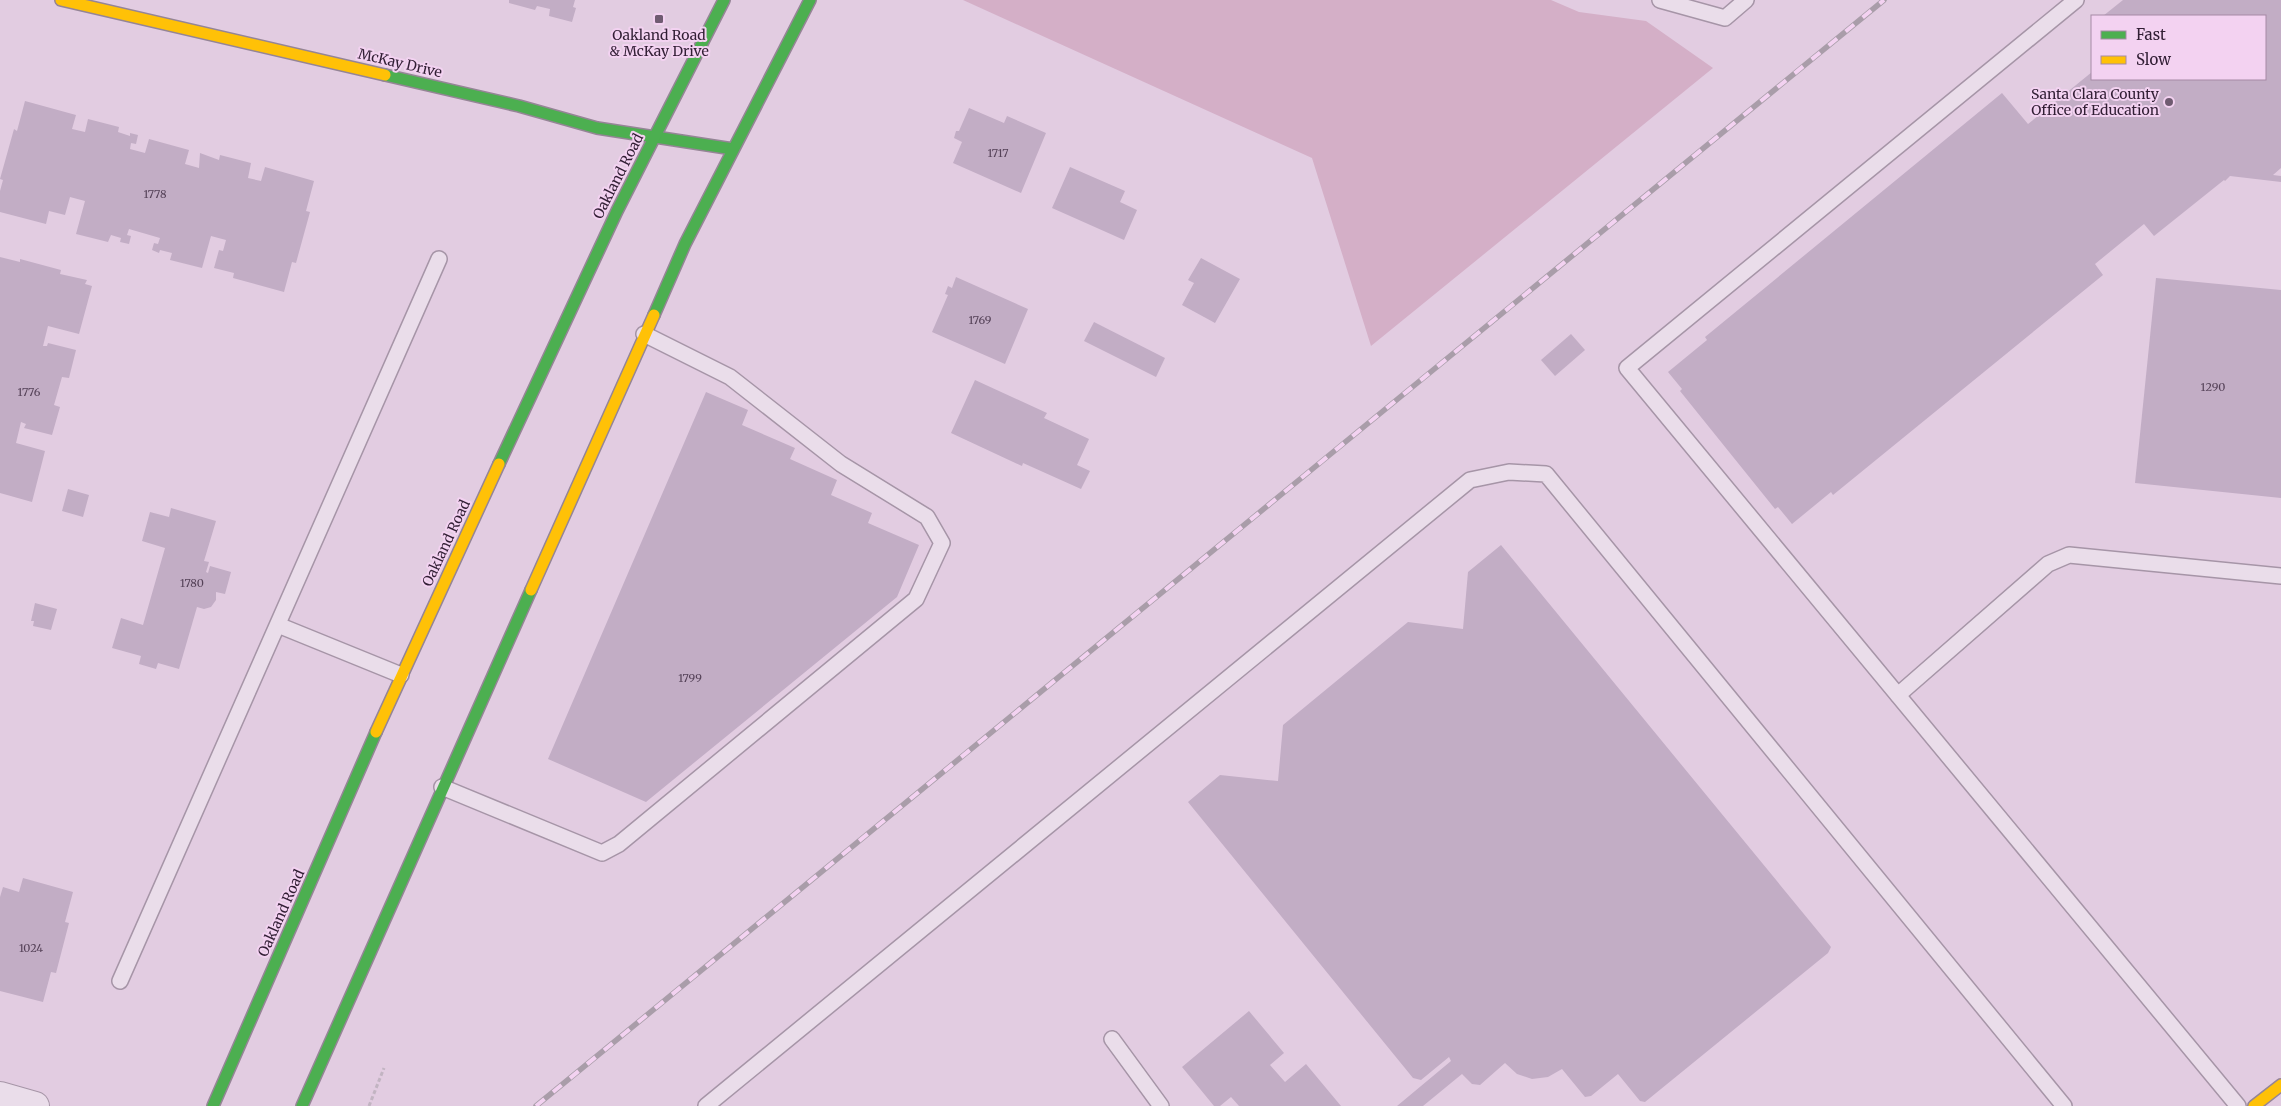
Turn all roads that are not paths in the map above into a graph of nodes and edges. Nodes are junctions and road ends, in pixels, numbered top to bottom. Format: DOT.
graph roads {
  1 [pos="61,0"];
  2 [pos="724,0"];
  3 [pos="810,0"];
  4 [pos="1660,0"];
  5 [pos="1746,0"];
  6 [pos="2076,0"];
  7 [pos="655,136"];
  8 [pos="733,149"];
  9 [pos="439,259"];
  10 [pos="644,334"];
  11 [pos="2281,576"];
  12 [pos="278,625"];
  13 [pos="401,676"];
  14 [pos="1898,695"];
  15 [pos="442,787"];
  16 [pos="120,981"];
  17 [pos="1112,1039"];
  18 [pos="2281,1085"];
  19 [pos="0,1096"];
  20 [pos="35,1106"];
  21 [pos="213,1106"];
  22 [pos="302,1106"];
  23 [pos="706,1106"];
  24 [pos="1161,1106"];
  25 [pos="2064,1106"];
  26 [pos="2238,1106"];
  27 [pos="2254,1106"];
  1 -- 7 [label="main road, McKay Drive"];
  2 -- 7 [label="main road, Oakland Road"];
  3 -- 8 [label="main road"];
  4 -- 5 [label="lane"];
  6 -- 14 [label="lane"];
  7 -- 8 [label="main road, McKay Drive"];
  7 -- 13 [label="main road, Oakland Road"];
  8 -- 10 [label="main road"];
  9 -- 12 [label="lane"];
  10 -- 15 [label="main road"];
  10 -- 15 [label="lane"];
  11 -- 14 [label="lane"];
  12 -- 13 [label="lane"];
  12 -- 16 [label="lane"];
  13 -- 21 [label="main road, Oakland Road"];
  14 -- 26 [label="lane"];
  15 -- 22 [label="main road"];
  17 -- 24 [label="lane"];
  18 -- 27 [label="main road"];
  19 -- 20 [label="street"];
  23 -- 25 [label="lane"];
}
